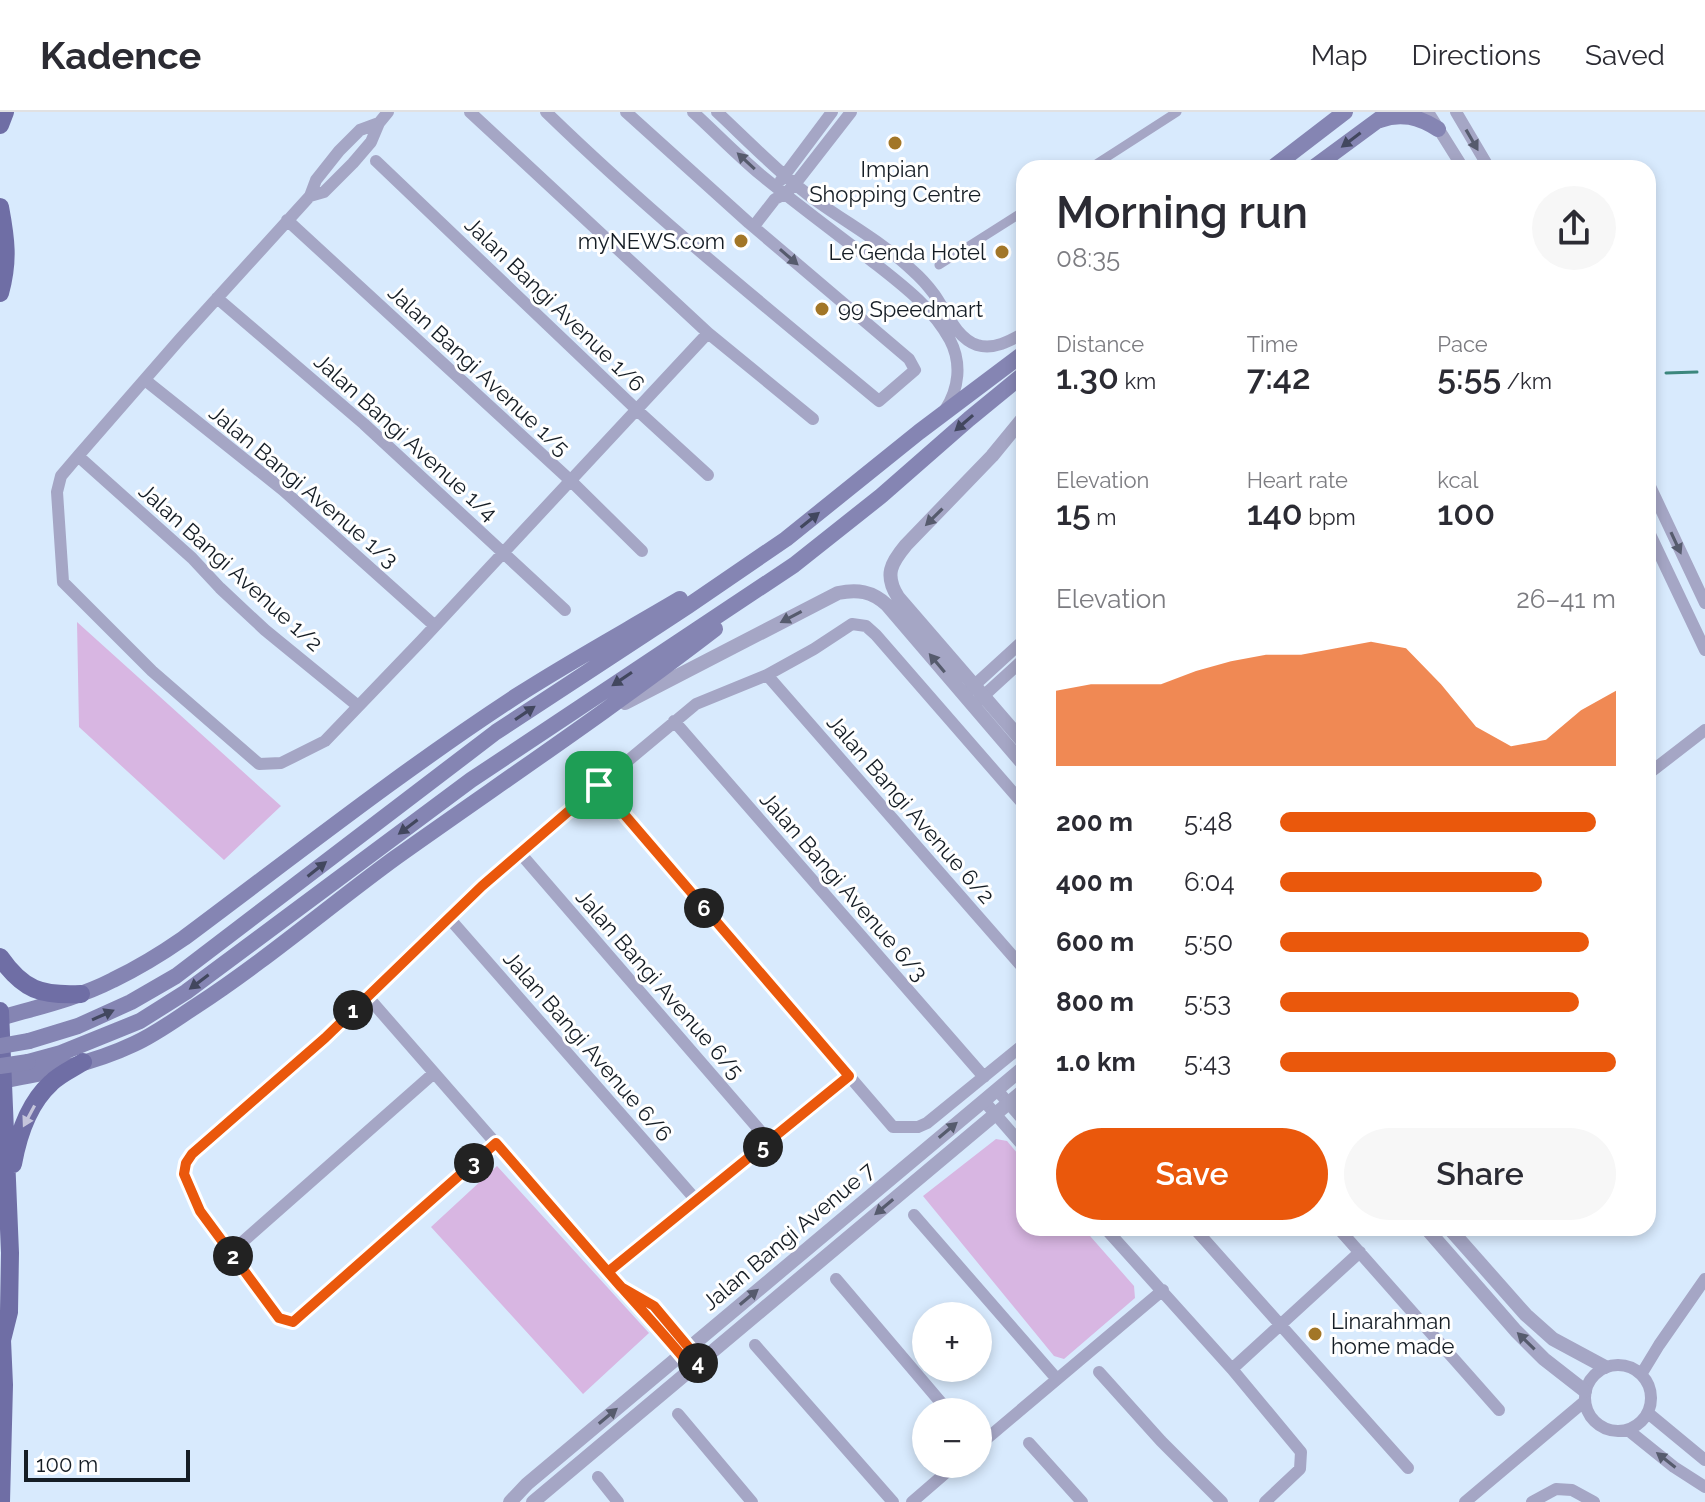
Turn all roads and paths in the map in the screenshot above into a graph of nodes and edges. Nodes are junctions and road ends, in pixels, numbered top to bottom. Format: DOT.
graph roads {
  1 [pos="5,112"];
  2 [pos="388,112"];
  3 [pos="470,112"];
  4 [pos="546,112"];
  5 [pos="626,112"];
  6 [pos="693,112"];
  7 [pos="717,112"];
  8 [pos="832,112"];
  9 [pos="851,112"];
  10 [pos="1177,112"];
  11 [pos="1345,112"];
  12 [pos="1428,112"];
  13 [pos="1456,112"];
  14 [pos="1382,117"];
  15 [pos="379,123"];
  16 [pos="0,125"];
  17 [pos="1438,129"];
  18 [pos="1102,160"];
  19 [pos="1282,160"];
  20 [pos="1324,160"];
  21 [pos="1458,160"];
  22 [pos="1484,160"];
  23 [pos="376,161"];
  24 [pos="795,184"];
  25 [pos="780,189"];
  26 [pos="310,196"];
  27 [pos="0,207"];
  28 [pos="1016,216"];
  29 [pos="287,220"];
  30 [pos="754,226"];
  31 [pos="939,265"];
  32 [pos="0,293"];
  33 [pos="217,298"];
  34 [pos="708,333"];
  35 [pos="1016,337"];
  36 [pos="1016,359"];
  37 [pos="145,380"];
  38 [pos="1016,381"];
  39 [pos="637,410"];
  40 [pos="938,418"];
  41 [pos="813,419"];
  42 [pos="1016,427"];
  43 [pos="78,456"];
  44 [pos="708,475"];
  45 [pos="571,481"];
  46 [pos="1656,499"];
  47 [pos="786,539"];
  48 [pos="1656,547"];
  49 [pos="642,551"];
  50 [pos="504,552"];
  51 [pos="794,565"];
  52 [pos="1705,603"];
  53 [pos="565,610"];
  54 [pos="435,626"];
  55 [pos="1016,649"];
  56 [pos="1705,650"];
  57 [pos="1016,665"];
  58 [pos="767,675"];
  59 [pos="974,695"];
  60 [pos="358,706"];
  61 [pos="674,721"];
  62 [pos="580,729"];
  63 [pos="1705,730"];
  64 [pos="1016,735"];
  65 [pos="1016,754"];
  66 [pos="1656,768"];
  67 [pos="599,785"];
  68 [pos="1016,796"];
  69 [pos="520,853"];
  70 [pos="449,918"];
  71 [pos="0,957"];
  72 [pos="1016,960"];
  73 [pos="81,994"];
  74 [pos="367,996"];
  75 [pos="0,1011"];
  76 [pos="0,1018"];
  77 [pos="0,1046"];
  78 [pos="1016,1051"];
  79 [pos="83,1062"];
  80 [pos="434,1073"];
  81 [pos="1016,1074"];
  82 [pos="1,1076"];
  83 [pos="849,1076"];
  84 [pos="984,1077"];
  85 [pos="997,1090"];
  86 [pos="1016,1096"];
  87 [pos="984,1101"];
  88 [pos="1008,1103"];
  89 [pos="1016,1112"];
  90 [pos="995,1114"];
  91 [pos="1016,1138"];
  92 [pos="769,1141"];
  93 [pos="496,1143"];
  94 [pos="696,1200"];
  95 [pos="9,1205"];
  96 [pos="914,1215"];
  97 [pos="1112,1236"];
  98 [pos="1201,1236"];
  99 [pos="1345,1236"];
  100 [pos="1433,1236"];
  101 [pos="1456,1236"];
  102 [pos="1360,1252"];
  103 [pos="230,1253"];
  104 [pos="608,1272"];
  105 [pos="836,1279"];
  106 [pos="1705,1279"];
  107 [pos="1163,1290"];
  108 [pos="1281,1325"];
  109 [pos="1,1337"];
  110 [pos="755,1345"];
  111 [pos="685,1351"];
  112 [pos="696,1364"];
  113 [pos="1605,1367"];
  114 [pos="1232,1369"];
  115 [pos="1099,1372"];
  116 [pos="1642,1373"];
  117 [pos="1056,1378"];
  118 [pos="1585,1396"];
  119 [pos="937,1398"];
  120 [pos="1499,1410"];
  121 [pos="1648,1413"];
  122 [pos="678,1414"];
  123 [pos="1628,1430"];
  124 [pos="992,1434"];
  125 [pos="576,1443"];
  126 [pos="1029,1443"];
  127 [pos="587,1456"];
  128 [pos="1705,1460"];
  129 [pos="1408,1468"];
  130 [pos="598,1477"];
  131 [pos="940,1478"];
  132 [pos="1705,1487"];
  133 [pos="1,1502"];
  134 [pos="510,1502"];
  135 [pos="533,1502"];
  136 [pos="618,1502"];
  137 [pos="752,1502"];
  138 [pos="893,1502"];
  139 [pos="912,1502"];
  140 [pos="1082,1502"];
  141 [pos="1222,1502"];
  142 [pos="1265,1502"];
  143 [pos="1465,1502"];
  144 [pos="1532,1502"];
  145 [pos="1594,1502"];
  1 -- 16 [label="main road"];
  2 -- 15 [label="street"];
  3 -- 34 [label="street"];
  30 -- 4 [label="street, one-way"];
  5 -- 30 [label="street"];
  25 -- 6 [label="street, one-way"];
  7 -- 25 [label="street"];
  8 -- 25 [label="street"];
  9 -- 24 [label="street"];
  10 -- 18 [label="street"];
  11 -- 19 [label="main road"];
  12 -- 17 [label="street"];
  13 -- 22 [label="street, one-way"];
  14 -- 17 [label="main road"];
  14 -- 20 [label="main road, one-way"];
  15 -- 26 [label="street"];
  15 -- 26 [label="street"];
  17 -- 21 [label="street"];
  23 -- 39 [label="street, Jalan Bangi Avenue 1/6"];
  24 -- 25 [label="street"];
  24 -- 35 [label="street"];
  25 -- 30 [label="street"];
  25 -- 40 [label="street"];
  26 -- 29 [label="street"];
  27 -- 32 [label="main road"];
  28 -- 31 [label="street"];
  29 -- 33 [label="street"];
  29 -- 45 [label="street, Jalan Bangi Avenue 1/5"];
  33 -- 37 [label="street"];
  33 -- 50 [label="street, Jalan Bangi Avenue 1/4"];
  34 -- 39 [label="street"];
  34 -- 41 [label="street"];
  36 -- 40 [label="main road"];
  37 -- 43 [label="street"];
  37 -- 54 [label="street, Jalan Bangi Avenue 1/3"];
  38 -- 51 [label="main road, one-way"];
  39 -- 44 [label="street, Jalan Bangi Avenue 1/6"];
  39 -- 45 [label="street"];
  47 -- 40 [label="main road, one-way"];
  42 -- 59 [label="street, one-way"];
  43 -- 60 [label="street, Jalan Bangi Avenue 1/2"];
  43 -- 60 [label="street"];
  45 -- 49 [label="street, Jalan Bangi Avenue 1/5"];
  45 -- 50 [label="street"];
  46 -- 52 [label="street, one-way"];
  47 -- 73 [label="main road"];
  77 -- 47 [label="main road, one-way, bridge"];
  48 -- 56 [label="street"];
  50 -- 53 [label="street, Jalan Bangi Avenue 1/4"];
  50 -- 54 [label="street"];
  51 -- 62 [label="main road"];
  51 -- 82 [label="main road, one-way, bridge"];
  54 -- 60 [label="street"];
  55 -- 59 [label="street"];
  57 -- 59 [label="street"];
  58 -- 61 [label="street"];
  58 -- 68 [label="street"];
  58 -- 72 [label="street, Jalan Bangi Avenue 6/2"];
  59 -- 62 [label="street, one-way"];
  59 -- 64 [label="street"];
  59 -- 65 [label="street"];
  61 -- 67 [label="street"];
  61 -- 84 [label="street, Jalan Bangi Avenue 6/3"];
  62 -- 79 [label="main road"];
  63 -- 66 [label="street"];
  67 -- 69 [label="street"];
  67 -- 83 [label="street"];
  69 -- 70 [label="street"];
  69 -- 92 [label="street, Jalan Bangi Avenue 6/5"];
  70 -- 74 [label="street"];
  70 -- 94 [label="street, Jalan Bangi Avenue 6/6"];
  71 -- 73 [label="main road"];
  73 -- 76 [label="main road"];
  74 -- 80 [label="street"];
  74 -- 103 [label="street"];
  75 -- 76 [label="main road"];
  76 -- 82 [label="main road"];
  78 -- 84 [label="street"];
  79 -- 82 [label="main road"];
  79 -- 95 [label="main road, one-way"];
  80 -- 93 [label="street"];
  80 -- 103 [label="street"];
  81 -- 85 [label="street, Jalan Bangi Avenue 7"];
  82 -- 95 [label="main road"];
  83 -- 84 [label="street"];
  83 -- 92 [label="street"];
  85 -- 87 [label="street, Jalan Bangi Avenue 7"];
  85 -- 88 [label="street"];
  86 -- 88 [label="street, Jalan Bangi Avenue 7"];
  87 -- 90 [label="street"];
  111 -- 87 [label="street, Jalan Bangi Avenue 7, one-way"];
  88 -- 89 [label="street"];
  88 -- 90 [label="street, Jalan Bangi Avenue 7"];
  90 -- 91 [label="street"];
  90 -- 112 [label="street, Jalan Bangi Avenue 7, one-way"];
  92 -- 94 [label="street"];
  93 -- 103 [label="street"];
  93 -- 104 [label="street"];
  94 -- 104 [label="street"];
  95 -- 109 [label="main road"];
  96 -- 117 [label="street"];
  97 -- 107 [label="street"];
  98 -- 108 [label="street"];
  99 -- 102 [label="street"];
  118 -- 100 [label="street, one-way"];
  101 -- 113 [label="street"];
  102 -- 108 [label="street"];
  102 -- 120 [label="street"];
  104 -- 111 [label="street"];
  105 -- 119 [label="street"];
  106 -- 116 [label="street"];
  107 -- 114 [label="street"];
  107 -- 117 [label="street"];
  108 -- 114 [label="street"];
  108 -- 129 [label="street"];
  109 -- 133 [label="main road"];
  110 -- 138 [label="street"];
  111 -- 112 [label="street"];
  125 -- 111 [label="street, Jalan Bangi Avenue 7, one-way"];
  112 -- 127 [label="street, Jalan Bangi Avenue 7"];
  113 -- 116 [label="street"];
  113 -- 118 [label="street"];
  114 -- 142 [label="street"];
  115 -- 141 [label="street"];
  116 -- 121 [label="street"];
  117 -- 124 [label="street"];
  118 -- 123 [label="street"];
  118 -- 143 [label="street"];
  121 -- 123 [label="street"];
  121 -- 128 [label="street"];
  122 -- 137 [label="street"];
  132 -- 123 [label="street, one-way"];
  125 -- 127 [label="street"];
  125 -- 134 [label="street, Jalan Bangi Avenue 7"];
  126 -- 140 [label="street"];
  127 -- 135 [label="street, Jalan Bangi Avenue 7"];
  130 -- 136 [label="street"];
  131 -- 139 [label="street"];
  144 -- 145 [label="street"];
}
